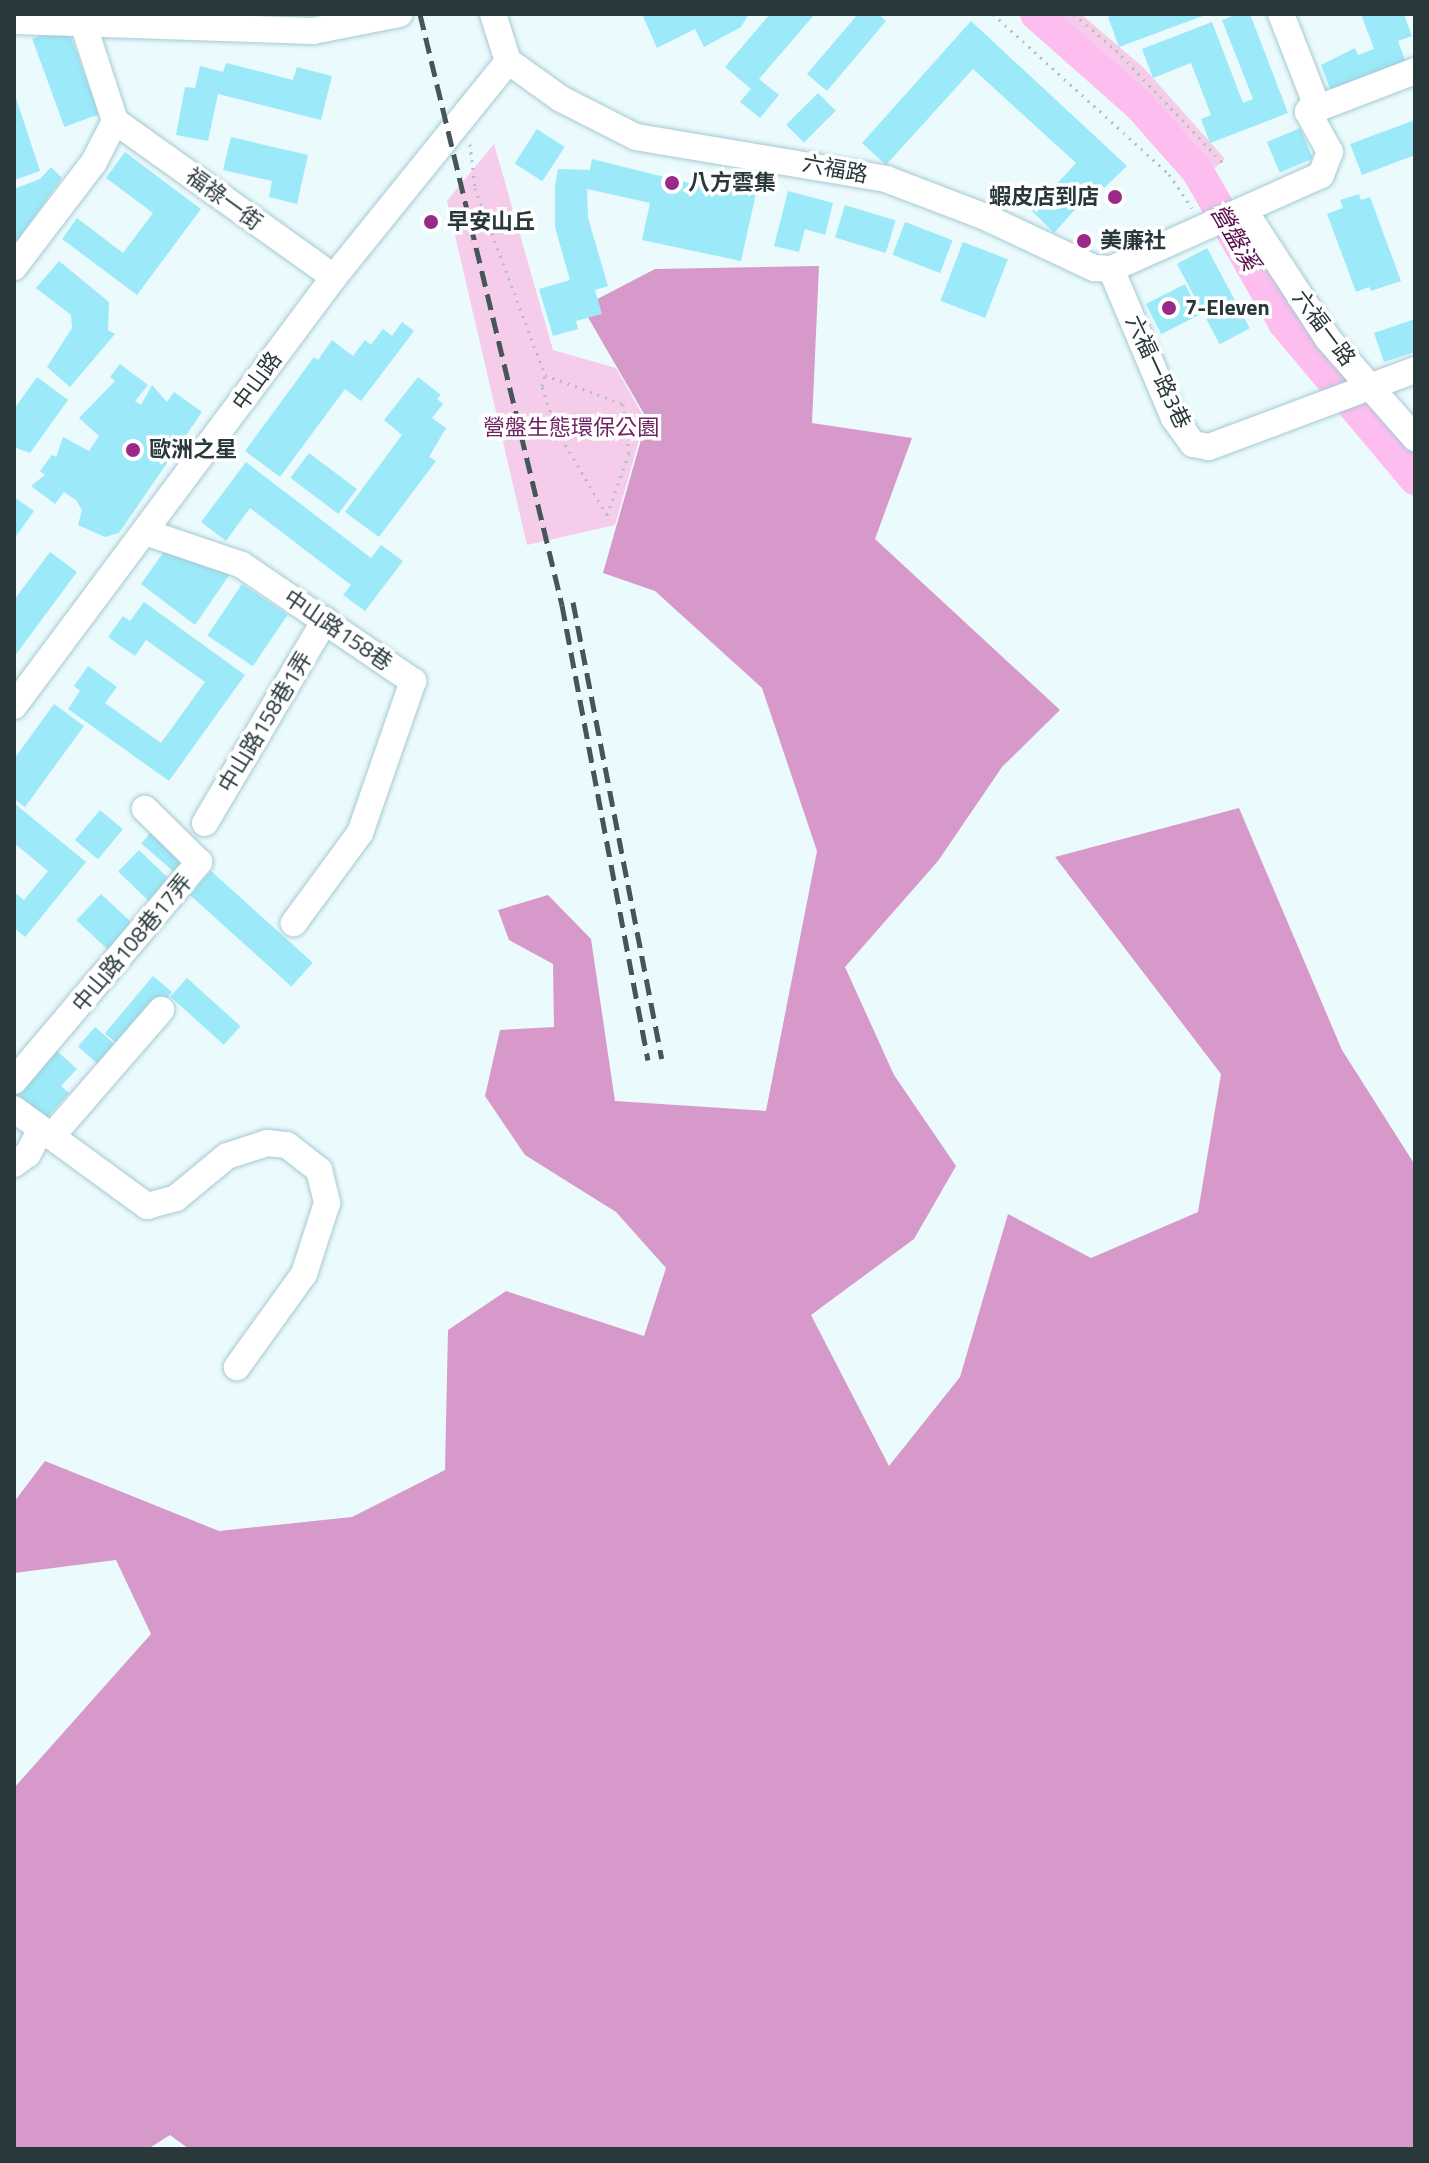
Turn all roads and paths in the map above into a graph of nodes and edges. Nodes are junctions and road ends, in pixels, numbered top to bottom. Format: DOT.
graph roads {
  1 [pos="399,14"];
  2 [pos="493,14"];
  3 [pos="993,14"];
  4 [pos="1074,14"];
  5 [pos="1281,14"];
  6 [pos="83,20"];
  7 [pos="14,21"];
  8 [pos="508,61"];
  9 [pos="1415,71"];
  10 [pos="467,112"];
  11 [pos="1308,112"];
  12 [pos="115,121"];
  13 [pos="1223,163"];
  14 [pos="1244,210"];
  15 [pos="1206,227"];
  16 [pos="14,267"];
  17 [pos="1111,269"];
  18 [pos="334,277"];
  19 [pos="1415,370"];
  20 [pos="545,375"];
  21 [pos="1362,388"];
  22 [pos="1415,438"];
  23 [pos="145,532"];
  24 [pos="325,620"];
  25 [pos="14,706"];
  26 [pos="145,809"];
  27 [pos="205,823"];
  28 [pos="294,923"];
  29 [pos="161,1010"];
  30 [pos="14,1081"];
  31 [pos="14,1109"];
  32 [pos="46,1133"];
  33 [pos="14,1164"];
  34 [pos="237,1367"];
  1 -- 6 [label="street"];
  2 -- 8 [label="street"];
  3 -- 15 [label="path"];
  4 -- 13 [label="path"];
  5 -- 11 [label="street"];
  6 -- 7 [label="street"];
  6 -- 12 [label="street"];
  8 -- 10 [label="street, 中山路"];
  8 -- 17 [label="street, 六福路"];
  9 -- 11 [label="street"];
  10 -- 18 [label="street, 中山路"];
  10 -- 20 [label="path"];
  11 -- 14 [label="street"];
  12 -- 16 [label="street"];
  12 -- 18 [label="street, 福祿一街"];
  14 -- 15 [label="street"];
  14 -- 21 [label="street, 六福一路"];
  15 -- 17 [label="street"];
  17 -- 21 [label="street, 六福一路3巷"];
  18 -- 23 [label="street, 中山路"];
  19 -- 21 [label="street"];
  20 -- 20 [label="path"];
  21 -- 22 [label="street, 六福一路"];
  23 -- 24 [label="street, 中山路158巷"];
  23 -- 25 [label="street, 中山路"];
  24 -- 27 [label="street, 中山路158巷1弄"];
  24 -- 28 [label="street, 中山路158巷"];
  26 -- 30 [label="street, 中山路108巷17弄"];
  29 -- 32 [label="street"];
  31 -- 32 [label="street"];
  32 -- 33 [label="street"];
  32 -- 34 [label="street"];
}
